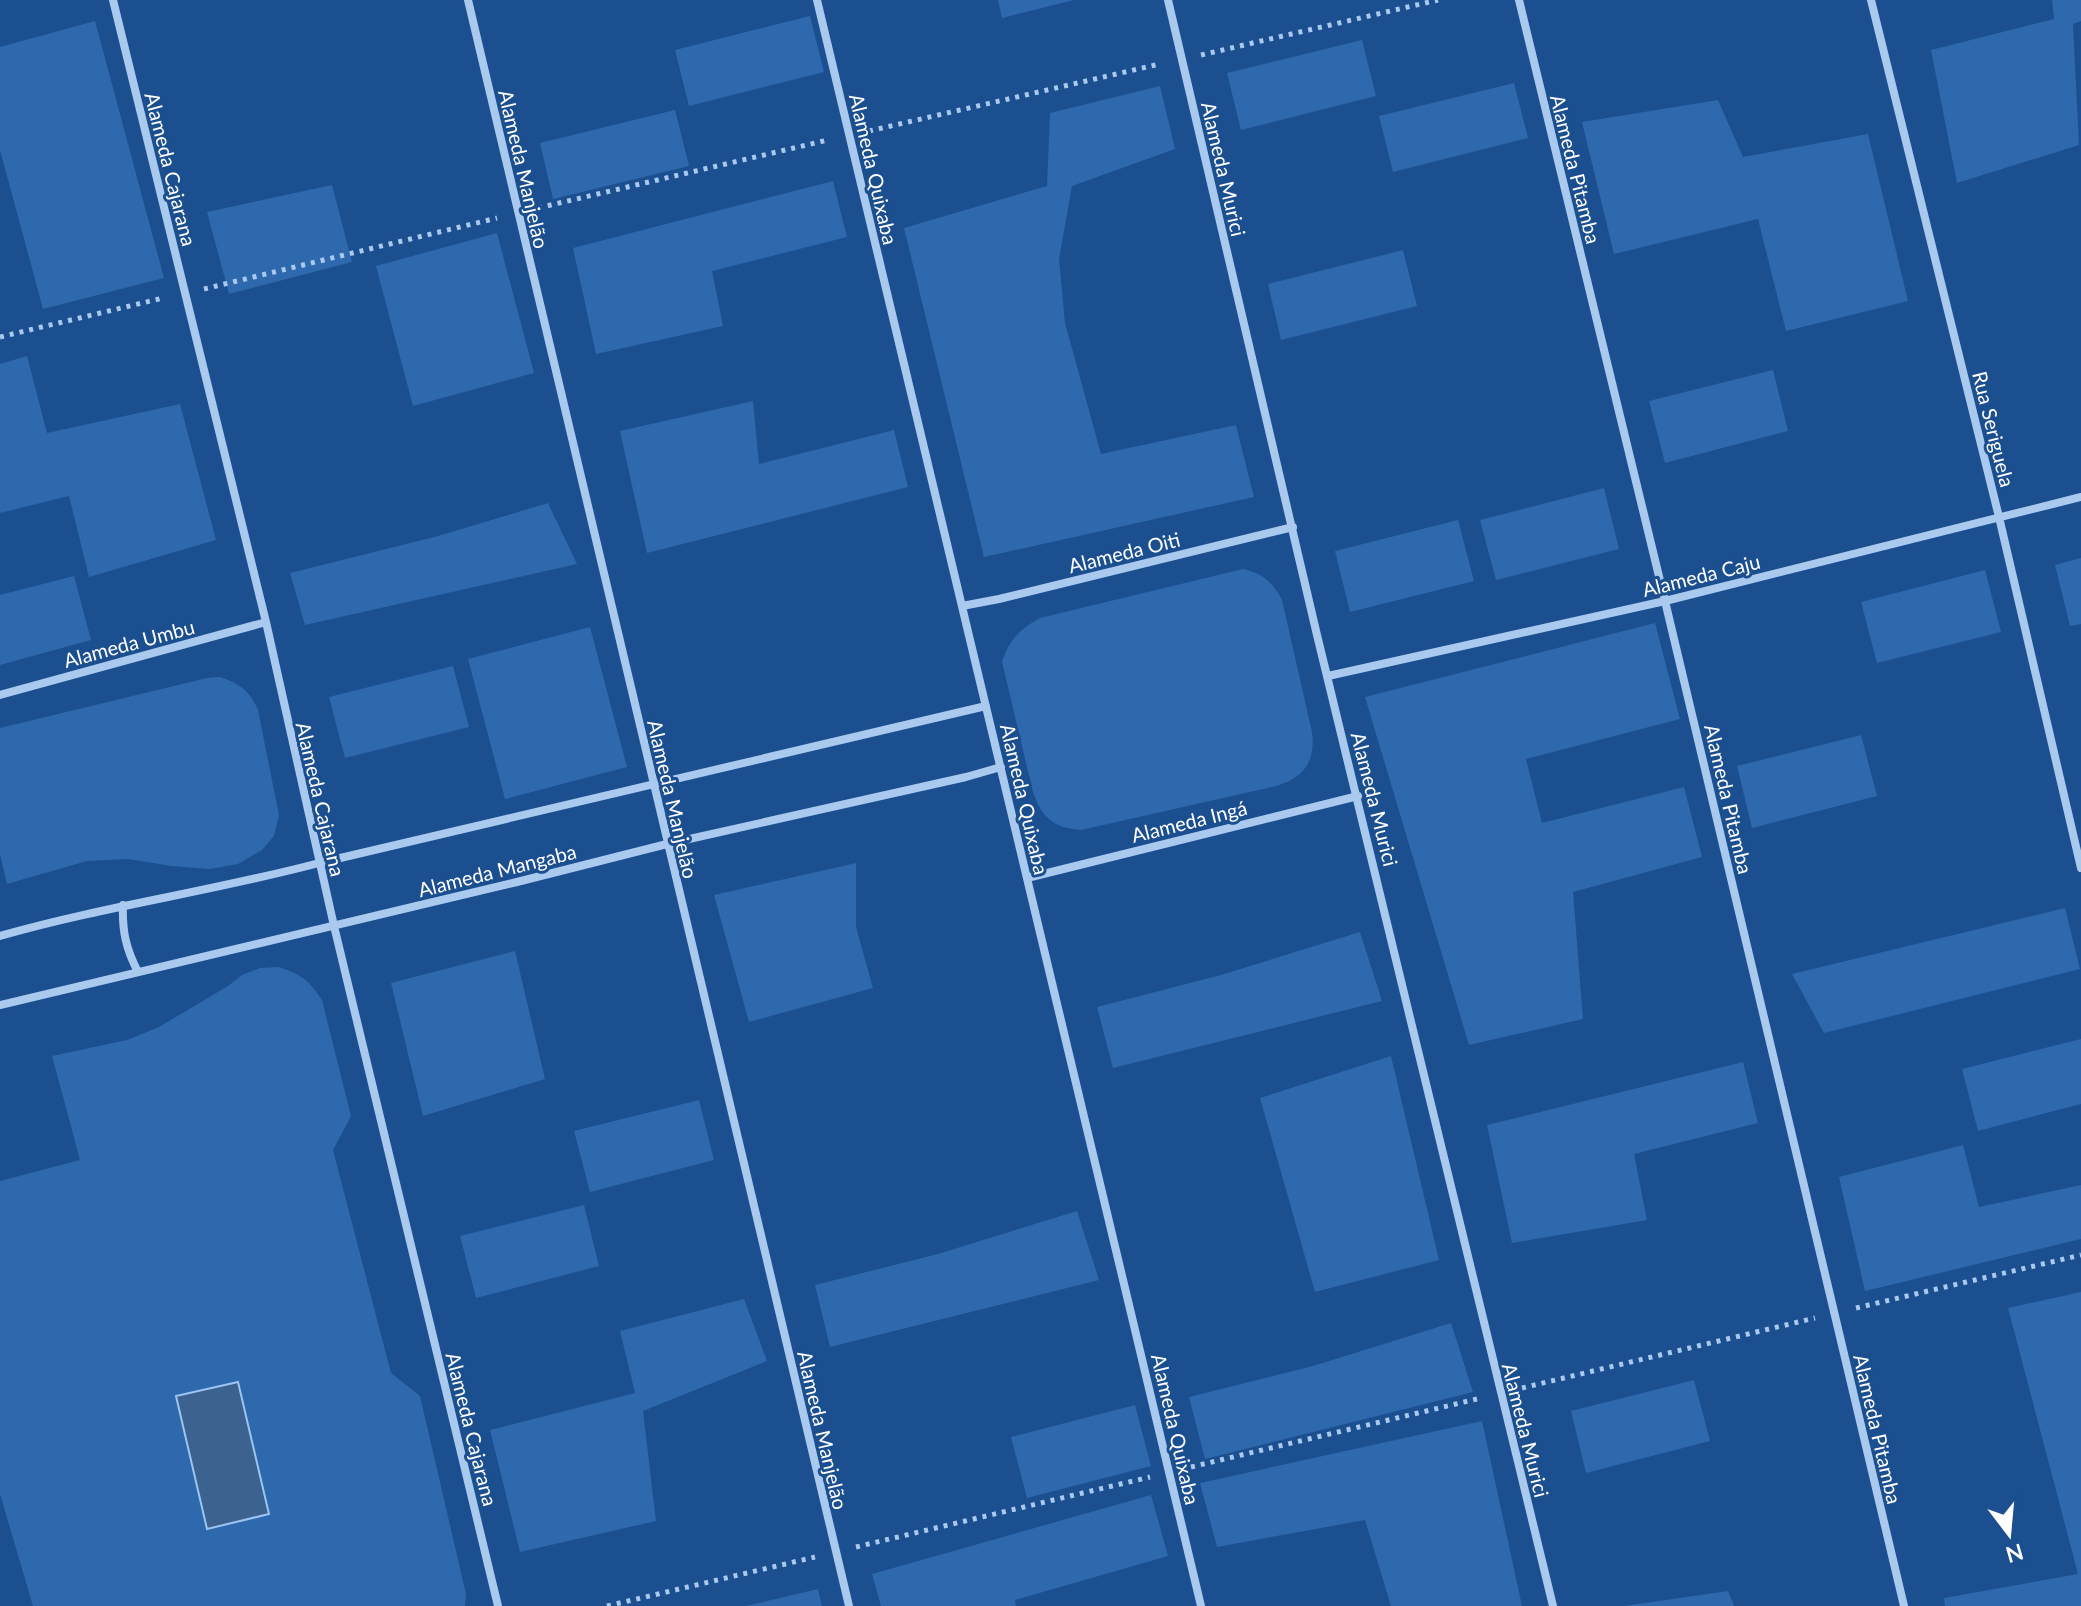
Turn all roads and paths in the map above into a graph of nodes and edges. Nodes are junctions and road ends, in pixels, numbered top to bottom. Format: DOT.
graph roads {
  1 [pos="113,0"];
  2 [pos="468,0"];
  3 [pos="817,0"];
  4 [pos="1168,0"];
  5 [pos="1438,0"];
  6 [pos="1519,0"];
  7 [pos="1871,0"];
  8 [pos="1182,59"];
  9 [pos="849,136"];
  10 [pos="518,213"];
  11 [pos="185,293"];
  12 [pos="0,337"];
  13 [pos="2081,497"];
  14 [pos="1999,517"];
  15 [pos="1293,527"];
  16 [pos="1665,601"];
  17 [pos="962,606"];
  18 [pos="266,622"];
  19 [pos="1328,676"];
  20 [pos="0,695"];
  21 [pos="986,706"];
  22 [pos="1001,767"];
  23 [pos="653,785"];
  24 [pos="1358,796"];
  25 [pos="667,844"];
  26 [pos="319,863"];
  27 [pos="2081,868"];
  28 [pos="1027,878"];
  29 [pos="123,905"];
  30 [pos="334,926"];
  31 [pos="0,936"];
  32 [pos="138,972"];
  33 [pos="0,1005"];
  34 [pos="2081,1255"];
  35 [pos="1834,1314"];
  36 [pos="1500,1393"];
  37 [pos="1169,1472"];
  38 [pos="836,1552"];
  39 [pos="498,1606"];
  40 [pos="607,1606"];
  41 [pos="849,1606"];
  42 [pos="1201,1606"];
  43 [pos="1553,1606"];
  44 [pos="1904,1606"];
  1 -- 11 [label="street, Alameda Cajarana"];
  2 -- 10 [label="street, Alameda Manjelão"];
  3 -- 9 [label="street, Alameda Quixaba"];
  4 -- 8 [label="street, Alameda Murici"];
  5 -- 8 [label="path"];
  6 -- 16 [label="street, Alameda Pitamba"];
  7 -- 14 [label="street, Rua Seriguela"];
  8 -- 9 [label="path"];
  8 -- 15 [label="street, Alameda Murici"];
  9 -- 10 [label="path"];
  9 -- 17 [label="street, Alameda Quixaba"];
  10 -- 11 [label="path"];
  10 -- 23 [label="street, Alameda Manjelão"];
  11 -- 12 [label="path"];
  11 -- 18 [label="street, Alameda Cajarana"];
  13 -- 14 [label="street, Alameda Caju"];
  14 -- 16 [label="street, Alameda Caju"];
  14 -- 27 [label="street, Rua Seriguela"];
  15 -- 17 [label="street, Alameda Oiti"];
  15 -- 19 [label="street, Alameda Murici"];
  16 -- 19 [label="street, Alameda Caju"];
  16 -- 35 [label="street, Alameda Pitamba"];
  17 -- 21 [label="street, Alameda Quixaba"];
  18 -- 20 [label="street, Alameda Umbu"];
  18 -- 26 [label="street, Alameda Cajarana"];
  19 -- 24 [label="street, Alameda Murici"];
  21 -- 22 [label="street, Alameda Quixaba"];
  21 -- 23 [label="street"];
  22 -- 25 [label="street, Alameda Mangaba"];
  22 -- 28 [label="street, Alameda Quixaba"];
  23 -- 25 [label="street, Alameda Manjelão"];
  23 -- 26 [label="street"];
  24 -- 28 [label="street, Alameda Ingá"];
  24 -- 36 [label="street, Alameda Murici"];
  25 -- 30 [label="street, Alameda Mangaba"];
  25 -- 38 [label="street, Alameda Manjelão"];
  26 -- 29 [label="street"];
  26 -- 30 [label="street, Alameda Cajarana"];
  28 -- 37 [label="street, Alameda Quixaba"];
  29 -- 31 [label="street"];
  29 -- 32 [label="street"];
  30 -- 32 [label="street, Alameda Mangaba"];
  30 -- 39 [label="street, Alameda Cajarana"];
  32 -- 33 [label="street, Alameda Mangaba"];
  34 -- 35 [label="path"];
  35 -- 36 [label="path"];
  35 -- 44 [label="street, Alameda Pitamba"];
  36 -- 37 [label="path"];
  36 -- 43 [label="street, Alameda Murici"];
  37 -- 38 [label="path"];
  37 -- 42 [label="street, Alameda Quixaba"];
  38 -- 40 [label="path"];
  38 -- 41 [label="street, Alameda Manjelão"];
}
